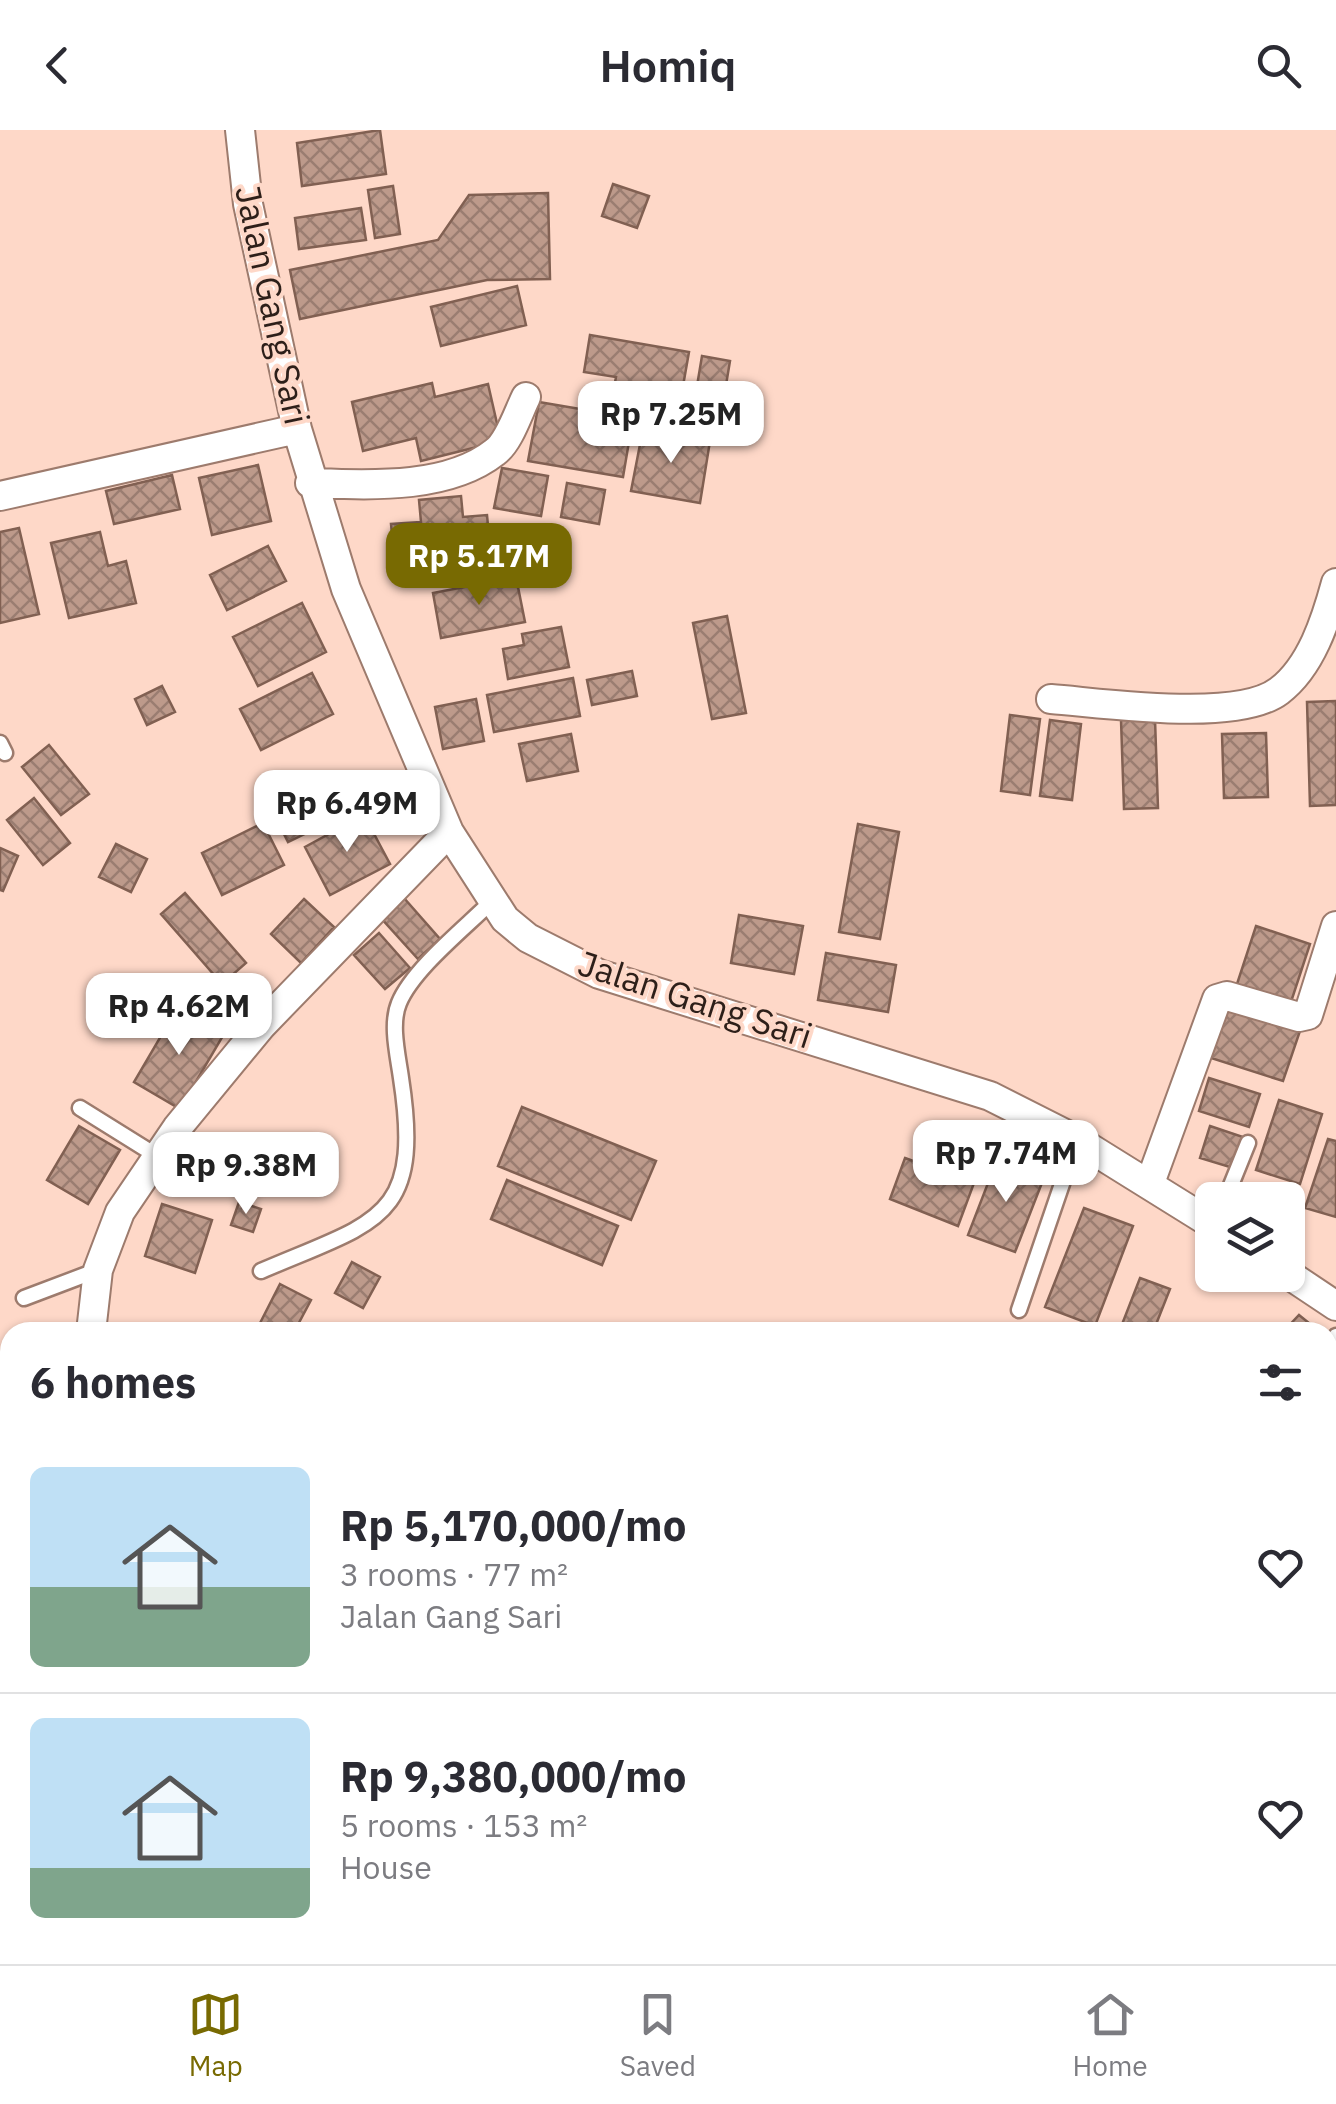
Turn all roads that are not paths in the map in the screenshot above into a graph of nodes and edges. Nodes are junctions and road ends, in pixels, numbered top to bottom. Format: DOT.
graph roads {
  1 [pos="240,130"];
  2 [pos="526,397"];
  3 [pos="296,429"];
  4 [pos="310,484"];
  5 [pos="0,496"];
  6 [pos="1336,583"];
  7 [pos="1051,699"];
  8 [pos="449,832"];
  9 [pos="492,901"];
  10 [pos="1336,926"];
  11 [pos="214,997"];
  12 [pos="261,1026"];
  13 [pos="80,1108"];
  14 [pos="1077,1140"];
  15 [pos="1248,1143"];
  16 [pos="157,1156"];
  17 [pos="1232,1182"];
  18 [pos="1150,1183"];
  19 [pos="1195,1213"];
  20 [pos="98,1270"];
  21 [pos="261,1271"];
  22 [pos="1305,1285"];
  23 [pos="24,1298"];
  24 [pos="1336,1305"];
  25 [pos="1018,1310"];
  26 [pos="91,1322"];
  1 -- 3 [label="street, Jalan Gang Sari"];
  2 -- 4 [label="street"];
  3 -- 4 [label="street, Jalan Gang Sari"];
  3 -- 5 [label="street"];
  4 -- 8 [label="street, Jalan Gang Sari"];
  6 -- 7 [label="street"];
  8 -- 9 [label="street, Jalan Gang Sari"];
  8 -- 12 [label="street"];
  9 -- 14 [label="street, Jalan Gang Sari"];
  9 -- 21 [label="lane"];
  10 -- 18 [label="street"];
  11 -- 12 [label="lane"];
  12 -- 16 [label="street"];
  13 -- 16 [label="lane"];
  14 -- 18 [label="street, Jalan Gang Sari"];
  14 -- 25 [label="lane"];
  15 -- 17 [label="lane"];
  16 -- 20 [label="street"];
  18 -- 19 [label="street, Jalan Gang Sari"];
  20 -- 23 [label="lane"];
  20 -- 26 [label="street"];
  22 -- 24 [label="street"];
}
